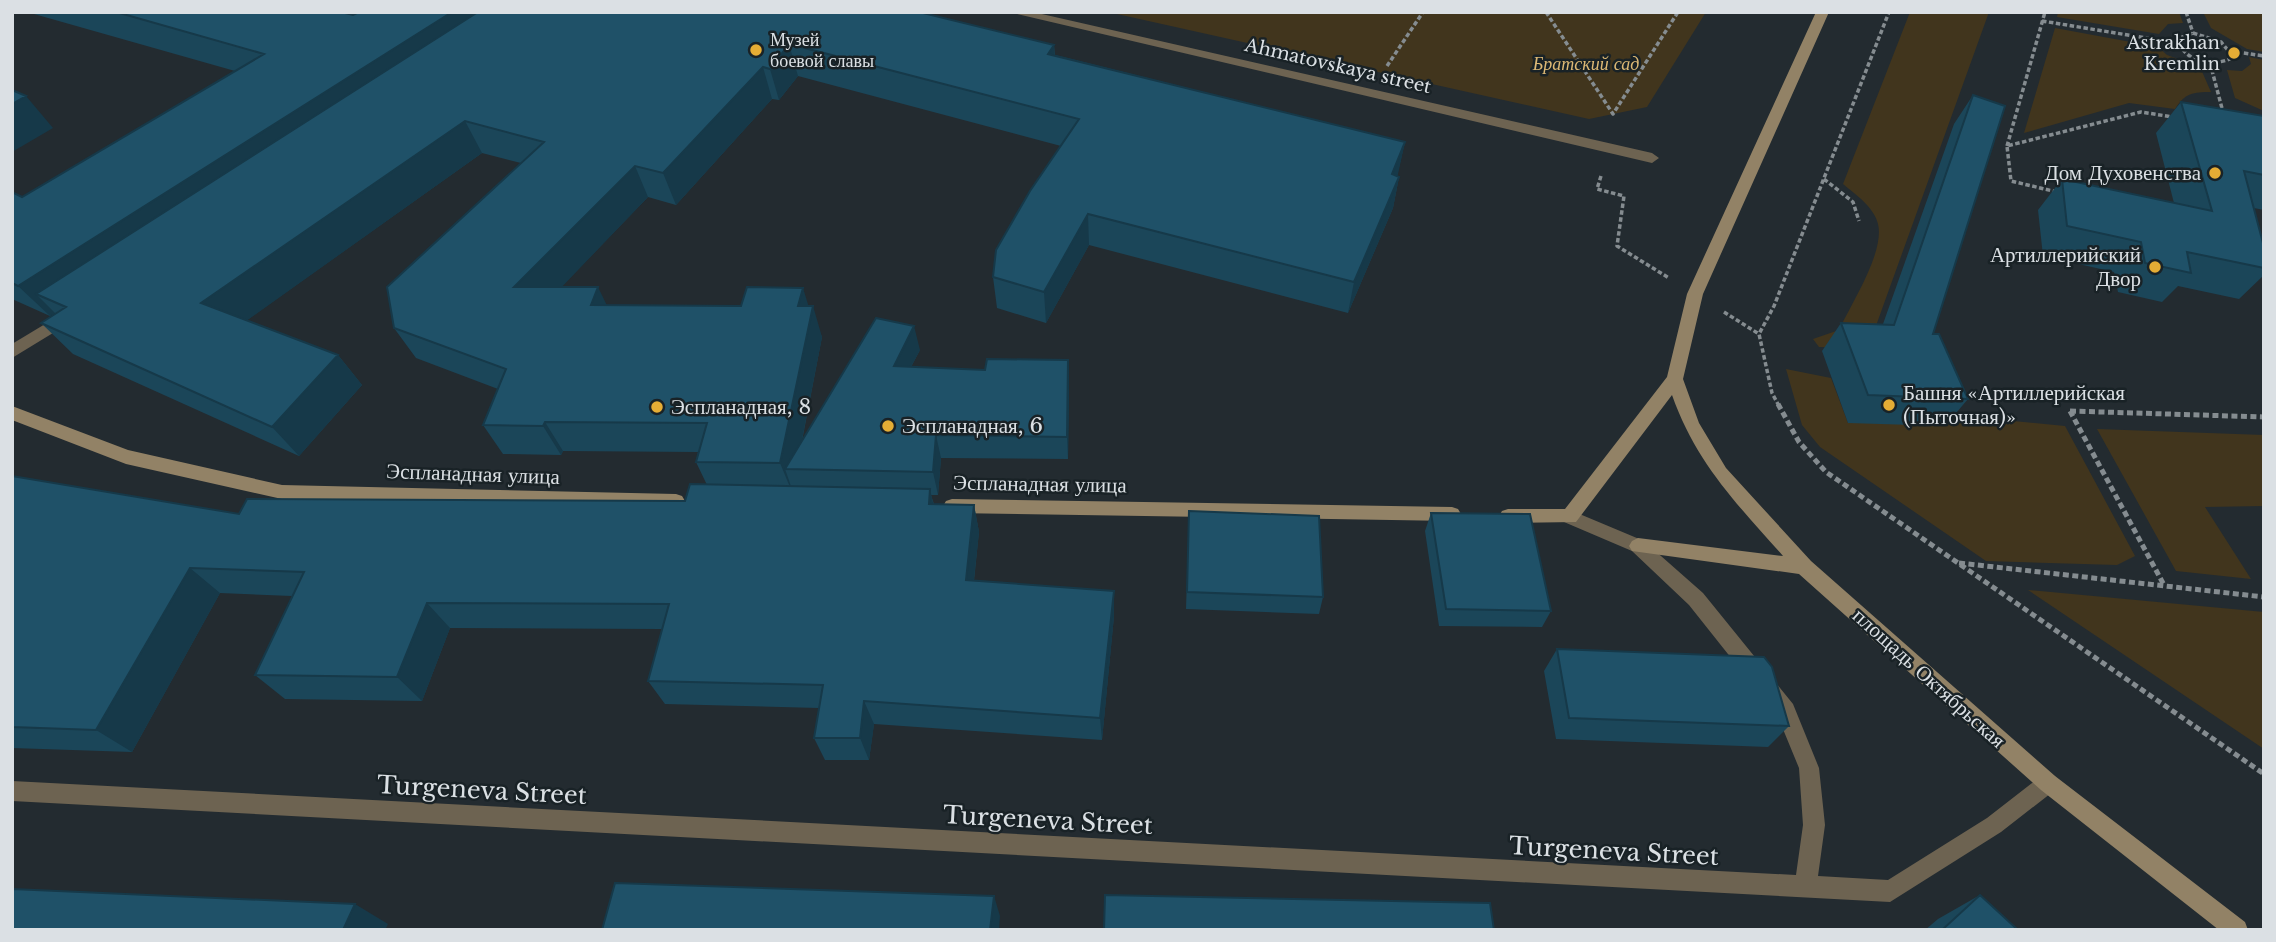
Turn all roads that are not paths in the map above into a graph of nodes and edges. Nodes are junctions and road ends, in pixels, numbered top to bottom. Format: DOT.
graph roads {
  1 [pos="1015,12"];
  2 [pos="1823,12"];
  3 [pos="1652,158"];
  4 [pos="83,306"];
  5 [pos="12,352"];
  6 [pos="1675,379"];
  7 [pos="12,413"];
  8 [pos="693,502"];
  9 [pos="939,505"];
  10 [pos="1570,517"];
  11 [pos="1638,546"];
  12 [pos="1804,567"];
  13 [pos="2048,783"];
  14 [pos="12,791"];
  15 [pos="1805,888"];
  16 [pos="2237,930"];
  1 -- 3 [label="street, Ahmatovskaya street"];
  2 -- 6 [label="street"];
  4 -- 5 [label="street"];
  6 -- 10 [label="street"];
  6 -- 12 [label="street, площадь Октябрьская"];
  7 -- 8 [label="street, Эспланадная улица"];
  9 -- 10 [label="street, Эспланадная улица"];
  10 -- 11 [label="street"];
  11 -- 12 [label="street"];
  11 -- 15 [label="street"];
  12 -- 13 [label="street, площадь Октябрьская"];
  13 -- 15 [label="street, Turgeneva Street"];
  13 -- 16 [label="street, площадь Октябрьская"];
  14 -- 15 [label="street, Turgeneva Street"];
}
